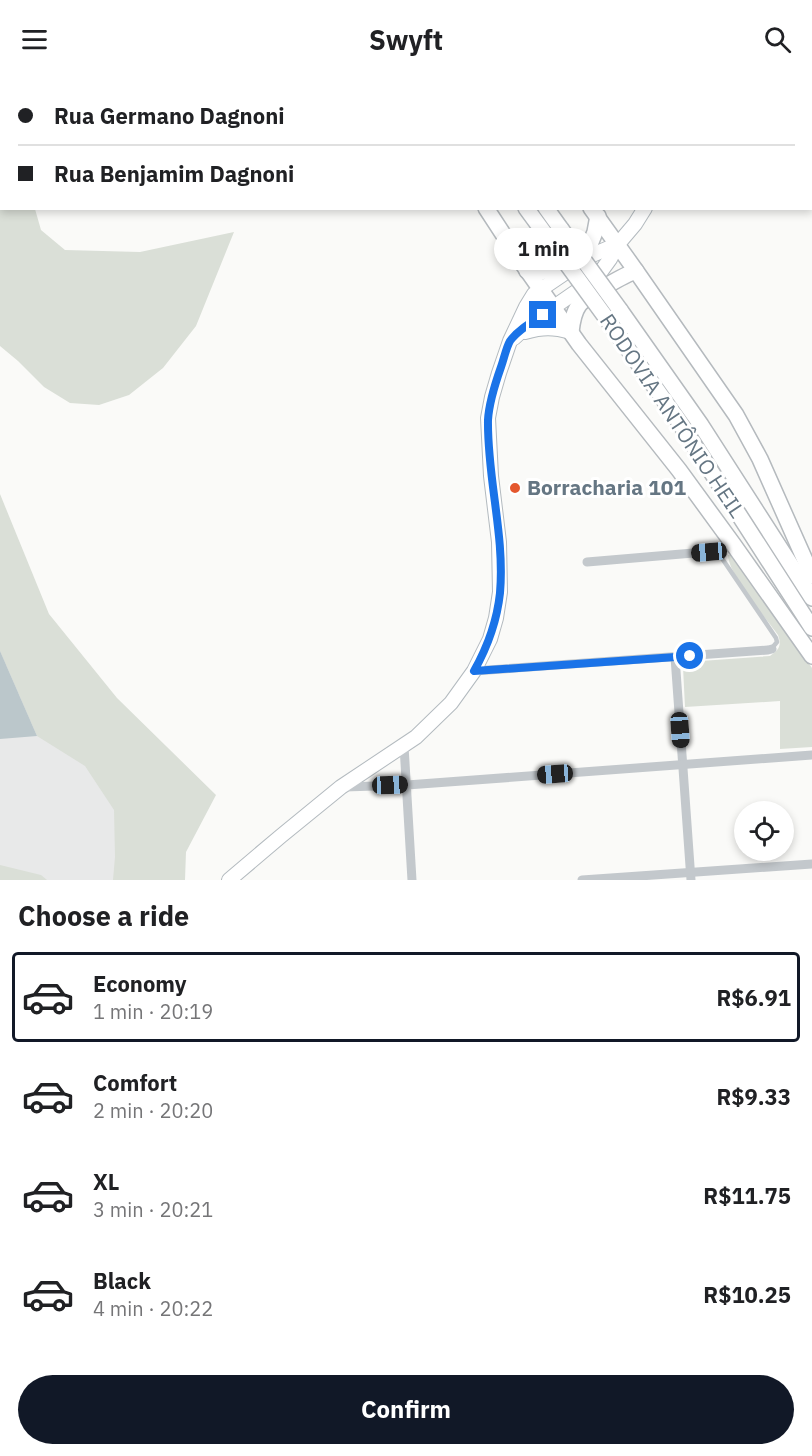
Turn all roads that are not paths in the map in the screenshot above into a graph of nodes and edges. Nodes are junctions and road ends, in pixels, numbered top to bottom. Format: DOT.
graph roads {
  1 [pos="487,210"];
  2 [pos="527,210"];
  3 [pos="547,210"];
  4 [pos="644,210"];
  5 [pos="594,212"];
  6 [pos="618,244"];
  7 [pos="527,270"];
  8 [pos="636,271"];
  9 [pos="541,290"];
  10 [pos="554,308"];
  11 [pos="571,332"];
  12 [pos="510,341"];
  13 [pos="733,544"];
  14 [pos="717,551"];
  15 [pos="586,562"];
  16 [pos="812,576"];
  17 [pos="812,598"];
  18 [pos="812,628"];
  19 [pos="772,649"];
  20 [pos="812,656"];
  21 [pos="675,657"];
  22 [pos="474,671"];
  23 [pos="404,746"];
  24 [pos="812,755"];
  25 [pos="683,764"];
  26 [pos="407,784"];
  27 [pos="341,787"];
  28 [pos="812,864"];
  29 [pos="691,876"];
  30 [pos="229,880"];
  31 [pos="412,880"];
  32 [pos="582,880"];
  1 -- 7 [label="main road"];
  2 -- 18 [label="main road, RODOVIA ANTÔNIO HEIL, bridge"];
  3 -- 17 [label="main road, RODOVIA ANTÔNIO HEIL, bridge"];
  4 -- 6 [label="street"];
  5 -- 6 [label="main road"];
  5 -- 7 [label="main road"];
  6 -- 8 [label="main road"];
  6 -- 9 [label="street"];
  6 -- 10 [label="street"];
  7 -- 9 [label="main road"];
  8 -- 11 [label="main road"];
  8 -- 16 [label="main road"];
  9 -- 10 [label="main road"];
  9 -- 12 [label="street"];
  10 -- 11 [label="main road"];
  10 -- 12 [label="street"];
  11 -- 12 [label="street"];
  11 -- 13 [label="main road"];
  12 -- 22 [label="street"];
  13 -- 14 [label="street"];
  13 -- 20 [label="main road"];
  14 -- 15 [label="street"];
  14 -- 19 [label="lane"];
  19 -- 21 [label="street"];
  21 -- 22 [label="street"];
  21 -- 25 [label="street"];
  22 -- 23 [label="street"];
  23 -- 26 [label="street"];
  23 -- 27 [label="street"];
  24 -- 25 [label="street"];
  25 -- 26 [label="street"];
  25 -- 29 [label="street"];
  26 -- 27 [label="street"];
  26 -- 31 [label="street"];
  27 -- 30 [label="street"];
  28 -- 29 [label="street"];
  29 -- 32 [label="street"];
}
